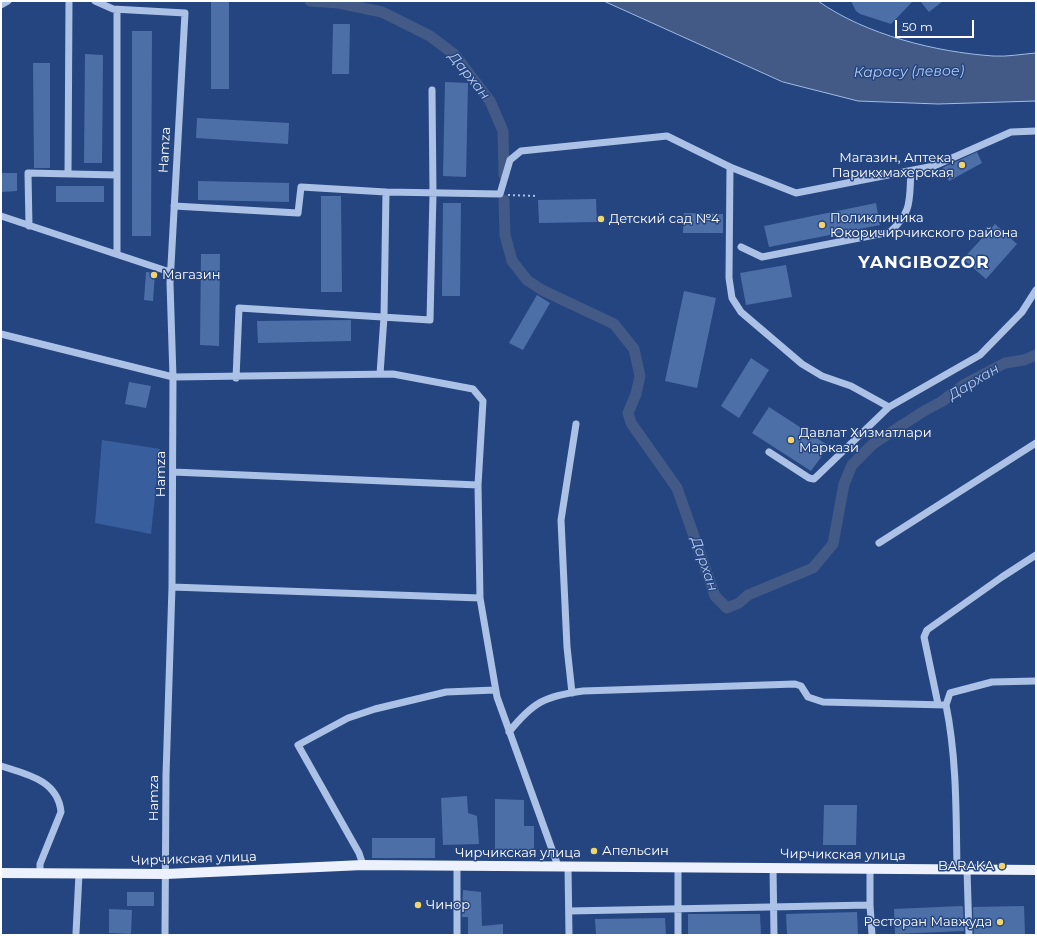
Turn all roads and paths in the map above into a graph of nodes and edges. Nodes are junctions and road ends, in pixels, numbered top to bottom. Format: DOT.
graph roads {
  1 [pos="8,1"];
  2 [pos="69,1"];
  3 [pos="95,1"];
  4 [pos="1,5"];
  5 [pos="118,13"];
  6 [pos="432,90"];
  7 [pos="1036,131"];
  8 [pos="730,167"];
  9 [pos="911,171"];
  10 [pos="68,174"];
  11 [pos="117,175"];
  12 [pos="386,192"];
  13 [pos="433,194"];
  14 [pos="500,194"];
  15 [pos="537,196"];
  16 [pos="174,206"];
  17 [pos="1,216"];
  18 [pos="28,226"];
  19 [pos="742,247"];
  20 [pos="117,254"];
  21 [pos="170,272"];
  22 [pos="1036,290"];
  23 [pos="384,316"];
  24 [pos="1,334"];
  25 [pos="382,374"];
  26 [pos="173,377"];
  27 [pos="236,378"];
  28 [pos="889,407"];
  29 [pos="576,424"];
  30 [pos="1036,443"];
  31 [pos="769,452"];
  32 [pos="173,472"];
  33 [pos="478,485"];
  34 [pos="879,543"];
  35 [pos="1036,555"];
  36 [pos="172,587"];
  37 [pos="480,598"];
  38 [pos="1036,681"];
  39 [pos="495,690"];
  40 [pos="572,693"];
  41 [pos="938,704"];
  42 [pos="946,705"];
  43 [pos="509,732"];
  44 [pos="1,766"];
  45 [pos="363,865"];
  46 [pos="457,865"];
  47 [pos="558,866"];
  48 [pos="568,866"];
  49 [pos="678,867"];
  50 [pos="773,867"];
  51 [pos="870,868"];
  52 [pos="962,869"];
  53 [pos="1036,870"];
  54 [pos="1,873"];
  55 [pos="40,873"];
  56 [pos="79,874"];
  57 [pos="166,874"];
  58 [pos="870,905"];
  59 [pos="773,908"];
  60 [pos="678,910"];
  61 [pos="569,911"];
  62 [pos="76,933"];
  63 [pos="165,935"];
  64 [pos="457,935"];
  65 [pos="569,935"];
  66 [pos="678,935"];
  67 [pos="774,935"];
  68 [pos="872,935"];
  69 [pos="969,935"];
  1 -- 4 [label="street"];
  2 -- 10 [label="street"];
  3 -- 16 [label="street, Hamza"];
  5 -- 11 [label="street"];
  6 -- 13 [label="street"];
  7 -- 9 [label="street"];
  8 -- 9 [label="street"];
  8 -- 14 [label="street"];
  8 -- 28 [label="street"];
  9 -- 19 [label="street"];
  10 -- 11 [label="street"];
  10 -- 18 [label="street"];
  11 -- 20 [label="street"];
  12 -- 13 [label="street"];
  12 -- 16 [label="street"];
  12 -- 23 [label="street"];
  13 -- 14 [label="street"];
  13 -- 23 [label="street"];
  14 -- 15 [label="path"];
  16 -- 21 [label="street, Hamza"];
  17 -- 18 [label="street"];
  18 -- 20 [label="street"];
  20 -- 21 [label="street"];
  21 -- 26 [label="street, Hamza"];
  22 -- 28 [label="street"];
  23 -- 25 [label="street"];
  23 -- 27 [label="street"];
  24 -- 26 [label="street"];
  25 -- 27 [label="street"];
  25 -- 33 [label="street"];
  26 -- 27 [label="street"];
  26 -- 32 [label="street, Hamza"];
  28 -- 31 [label="street"];
  29 -- 40 [label="street"];
  30 -- 34 [label="street"];
  32 -- 33 [label="street"];
  32 -- 36 [label="street, Hamza"];
  33 -- 37 [label="street"];
  35 -- 41 [label="street"];
  36 -- 37 [label="street"];
  36 -- 57 [label="street, Hamza"];
  37 -- 39 [label="street"];
  38 -- 42 [label="street"];
  39 -- 43 [label="street"];
  39 -- 45 [label="street"];
  40 -- 41 [label="street"];
  40 -- 43 [label="street"];
  41 -- 42 [label="street"];
  42 -- 52 [label="street"];
  43 -- 47 [label="street"];
  44 -- 55 [label="street"];
  45 -- 46 [label="main road, Чирчикская улица"];
  45 -- 57 [label="main road, Чирчикская улица"];
  46 -- 47 [label="main road, Чирчикская улица"];
  46 -- 64 [label="street"];
  47 -- 48 [label="main road, Чирчикская улица"];
  48 -- 49 [label="main road, Чирчикская улица"];
  48 -- 61 [label="street"];
  49 -- 50 [label="main road, Чирчикская улица"];
  49 -- 60 [label="street"];
  50 -- 51 [label="main road, Чирчикская улица"];
  50 -- 59 [label="street"];
  51 -- 52 [label="main road, Чирчикская улица"];
  51 -- 58 [label="street"];
  52 -- 53 [label="main road, Чирчикская улица"];
  52 -- 69 [label="street"];
  54 -- 55 [label="main road, Чирчикская улица"];
  55 -- 56 [label="main road, Чирчикская улица"];
  56 -- 57 [label="main road, Чирчикская улица"];
  56 -- 62 [label="street"];
  57 -- 63 [label="street, Hamza"];
  58 -- 59 [label="street"];
  58 -- 68 [label="street"];
  59 -- 60 [label="street"];
  59 -- 67 [label="street"];
  60 -- 61 [label="street"];
  60 -- 66 [label="street"];
  61 -- 65 [label="street"];
}
